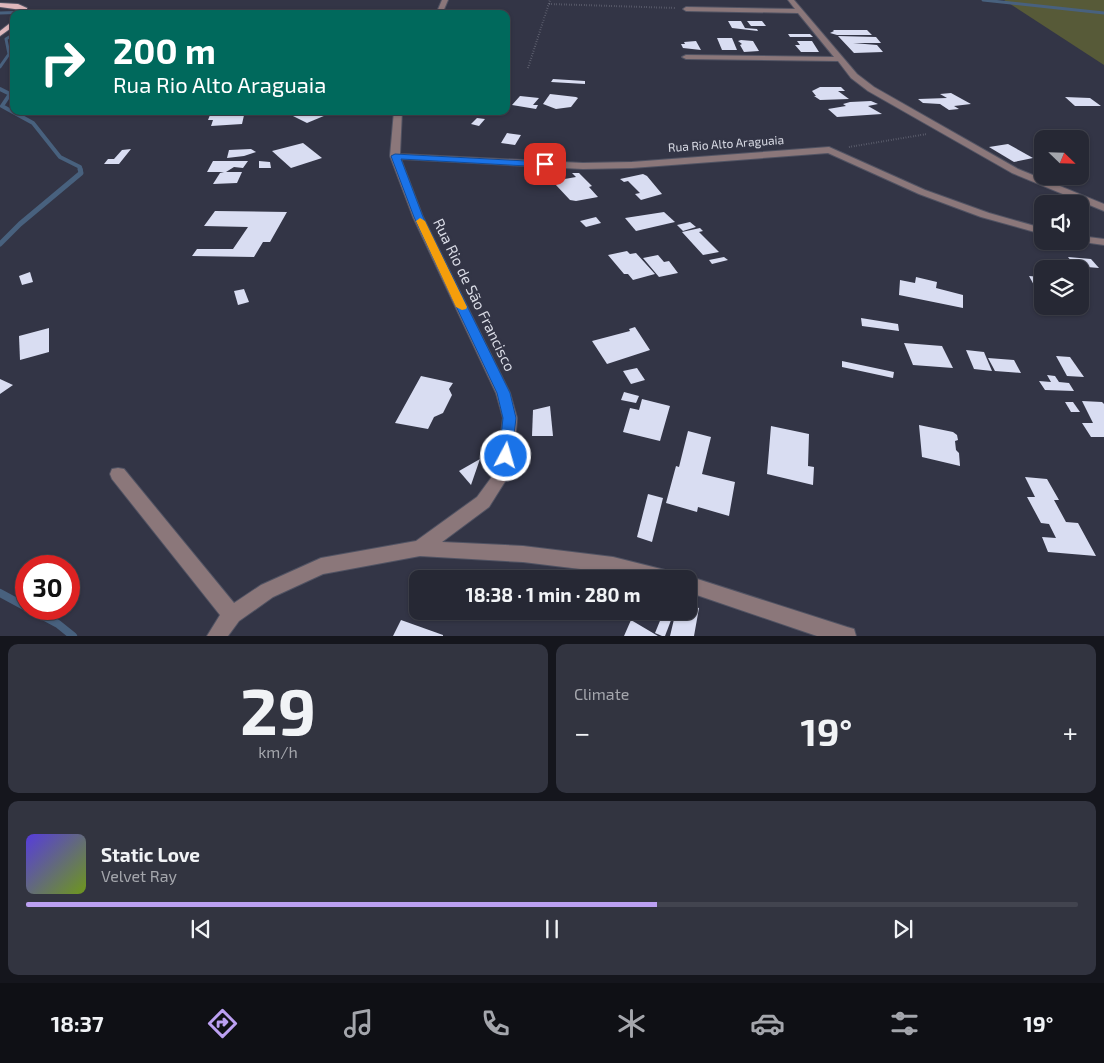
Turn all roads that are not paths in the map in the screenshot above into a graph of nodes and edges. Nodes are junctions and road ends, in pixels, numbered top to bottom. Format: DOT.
graph roads {
  1 [pos="791,0"];
  2 [pos="0,4"];
  3 [pos="686,9"];
  4 [pos="25,10"];
  5 [pos="801,11"];
  6 [pos="10,25"];
  7 [pos="0,34"];
  8 [pos="686,57"];
  9 [pos="840,59"];
  10 [pos="398,115"];
  11 [pos="395,156"];
  12 [pos="1104,208"];
  13 [pos="1034,230"];
  14 [pos="1089,241"];
  15 [pos="1104,242"];
  16 [pos="118,474"];
  17 [pos="420,548"];
  18 [pos="634,570"];
  19 [pos="697,587"];
  20 [pos="232,615"];
  21 [pos="216,636"];
  22 [pos="847,636"];
  1 -- 5 [label="street"];
  2 -- 4 [label="main road"];
  3 -- 5 [label="street"];
  5 -- 9 [label="street"];
  6 -- 7 [label="main road"];
  8 -- 9 [label="street"];
  9 -- 12 [label="street"];
  10 -- 11 [label="street, Rua Rio de São Francisco"];
  11 -- 13 [label="street, Rua Rio Alto Araguaia"];
  11 -- 17 [label="street, Rua Rio de São Francisco"];
  14 -- 15 [label="street"];
  16 -- 20 [label="street"];
  17 -- 18 [label="street"];
  17 -- 20 [label="street"];
  19 -- 22 [label="street"];
  20 -- 21 [label="street"];
}
